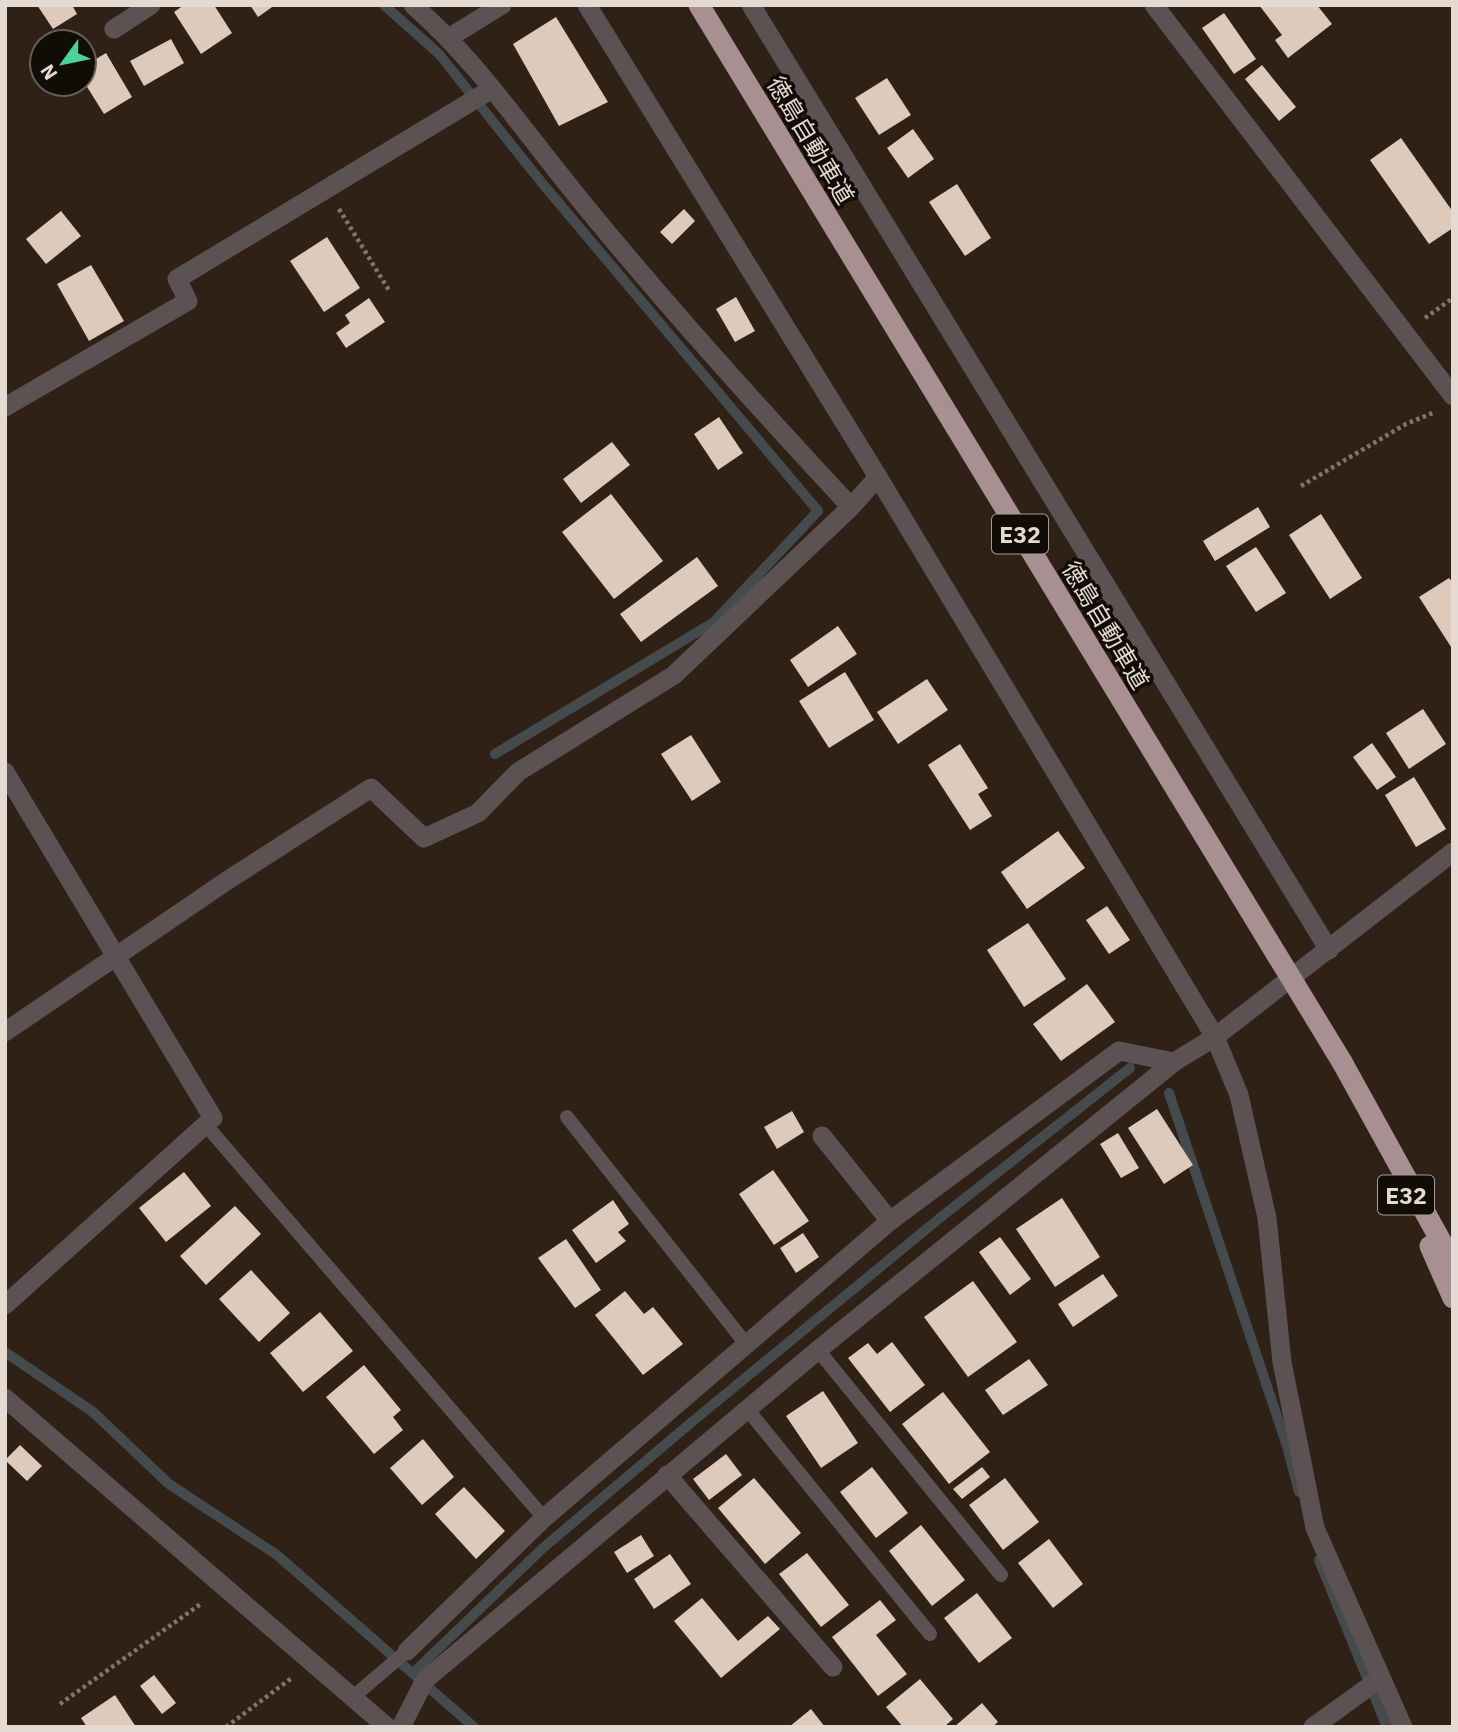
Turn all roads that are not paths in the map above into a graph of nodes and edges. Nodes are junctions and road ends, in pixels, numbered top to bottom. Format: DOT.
graph roads {
  1 [pos="152,5"];
  2 [pos="413,5"];
  3 [pos="502,5"];
  4 [pos="587,5"];
  5 [pos="699,5"];
  6 [pos="751,5"];
  7 [pos="1154,5"];
  8 [pos="114,29"];
  9 [pos="450,37"];
  10 [pos="480,96"];
  11 [pos="1447,403"];
  12 [pos="5,407"];
  13 [pos="878,477"];
  14 [pos="851,507"];
  15 [pos="5,772"];
  16 [pos="1453,852"];
  17 [pos="1329,950"];
  18 [pos="116,959"];
  19 [pos="5,1032"];
  20 [pos="1215,1037"];
  21 [pos="1174,1062"];
  22 [pos="1360,1091"];
  23 [pos="567,1118"];
  24 [pos="205,1124"];
  25 [pos="822,1136"];
  26 [pos="890,1221"];
  27 [pos="1453,1263"];
  28 [pos="1453,1298"];
  29 [pos="5,1305"];
  30 [pos="746,1344"];
  31 [pos="818,1350"];
  32 [pos="5,1398"];
  33 [pos="747,1409"];
  34 [pos="667,1475"];
  35 [pos="544,1518"];
  36 [pos="1001,1575"];
  37 [pos="930,1634"];
  38 [pos="407,1651"];
  39 [pos="832,1667"];
  40 [pos="1381,1678"];
  41 [pos="353,1697"];
  42 [pos="387,1727"];
  43 [pos="401,1727"];
  44 [pos="1313,1727"];
  45 [pos="1403,1727"];
  1 -- 8 [label="street"];
  2 -- 9 [label="street"];
  3 -- 9 [label="street"];
  4 -- 13 [label="street"];
  5 -- 22 [label="highway, 徳島自動車道 / E32, bridge"];
  6 -- 17 [label="street"];
  7 -- 11 [label="street"];
  9 -- 10 [label="street"];
  10 -- 12 [label="street"];
  10 -- 14 [label="street"];
  13 -- 14 [label="street"];
  13 -- 20 [label="street"];
  14 -- 18 [label="street"];
  15 -- 18 [label="street"];
  16 -- 17 [label="street"];
  17 -- 20 [label="street"];
  18 -- 19 [label="street"];
  18 -- 24 [label="street"];
  20 -- 21 [label="street"];
  20 -- 40 [label="street"];
  21 -- 26 [label="street"];
  21 -- 31 [label="street"];
  22 -- 27 [label="highway, 徳島自動車道 / E32"];
  22 -- 28 [label="highway, 徳島自動車道 / E32"];
  23 -- 30 [label="lane"];
  24 -- 29 [label="street"];
  24 -- 35 [label="lane"];
  25 -- 26 [label="street"];
  26 -- 30 [label="street"];
  30 -- 35 [label="street"];
  31 -- 33 [label="street"];
  31 -- 36 [label="lane"];
  32 -- 41 [label="street"];
  33 -- 34 [label="street"];
  33 -- 37 [label="lane"];
  34 -- 39 [label="street"];
  34 -- 43 [label="street"];
  35 -- 38 [label="street"];
  38 -- 41 [label="lane"];
  40 -- 44 [label="street"];
  40 -- 45 [label="street"];
  41 -- 42 [label="street"];
}
